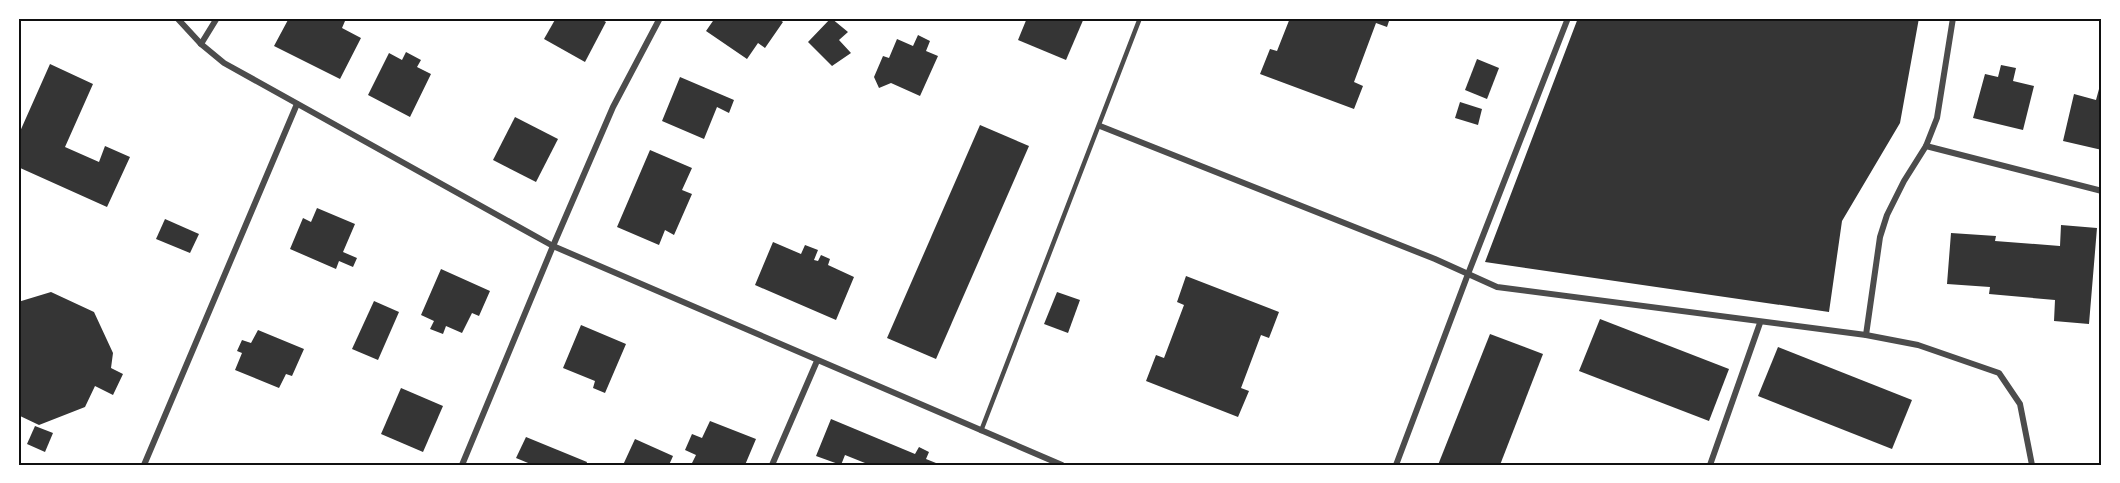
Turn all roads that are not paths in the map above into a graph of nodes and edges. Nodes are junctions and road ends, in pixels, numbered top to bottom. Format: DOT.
graph roads {
  1 [pos="177,18"];
  2 [pos="217,18"];
  3 [pos="660,18"];
  4 [pos="1140,18"];
  5 [pos="1568,18"];
  6 [pos="1953,18"];
  7 [pos="201,44"];
  8 [pos="297,105"];
  9 [pos="1100,126"];
  10 [pos="1926,146"];
  11 [pos="2102,191"];
  12 [pos="553,246"];
  13 [pos="1468,274"];
  14 [pos="1760,322"];
  15 [pos="1866,335"];
  16 [pos="817,361"];
  17 [pos="981,431"];
  18 [pos="144,465"];
  19 [pos="462,465"];
  20 [pos="772,465"];
  21 [pos="1062,465"];
  22 [pos="1396,465"];
  23 [pos="1710,465"];
  24 [pos="2032,465"];
  1 -- 7 [label="street"];
  2 -- 7 [label="street"];
  3 -- 12 [label="street"];
  4 -- 9 [label="lane"];
  5 -- 13 [label="street"];
  6 -- 10 [label="street"];
  7 -- 8 [label="street"];
  8 -- 12 [label="street"];
  8 -- 18 [label="street"];
  9 -- 13 [label="street"];
  9 -- 17 [label="lane"];
  10 -- 11 [label="street"];
  10 -- 15 [label="street"];
  12 -- 16 [label="street"];
  12 -- 19 [label="street"];
  13 -- 14 [label="street"];
  13 -- 22 [label="street"];
  14 -- 15 [label="street"];
  14 -- 23 [label="street"];
  15 -- 24 [label="street"];
  16 -- 17 [label="street"];
  16 -- 20 [label="street"];
  17 -- 21 [label="street"];
}
